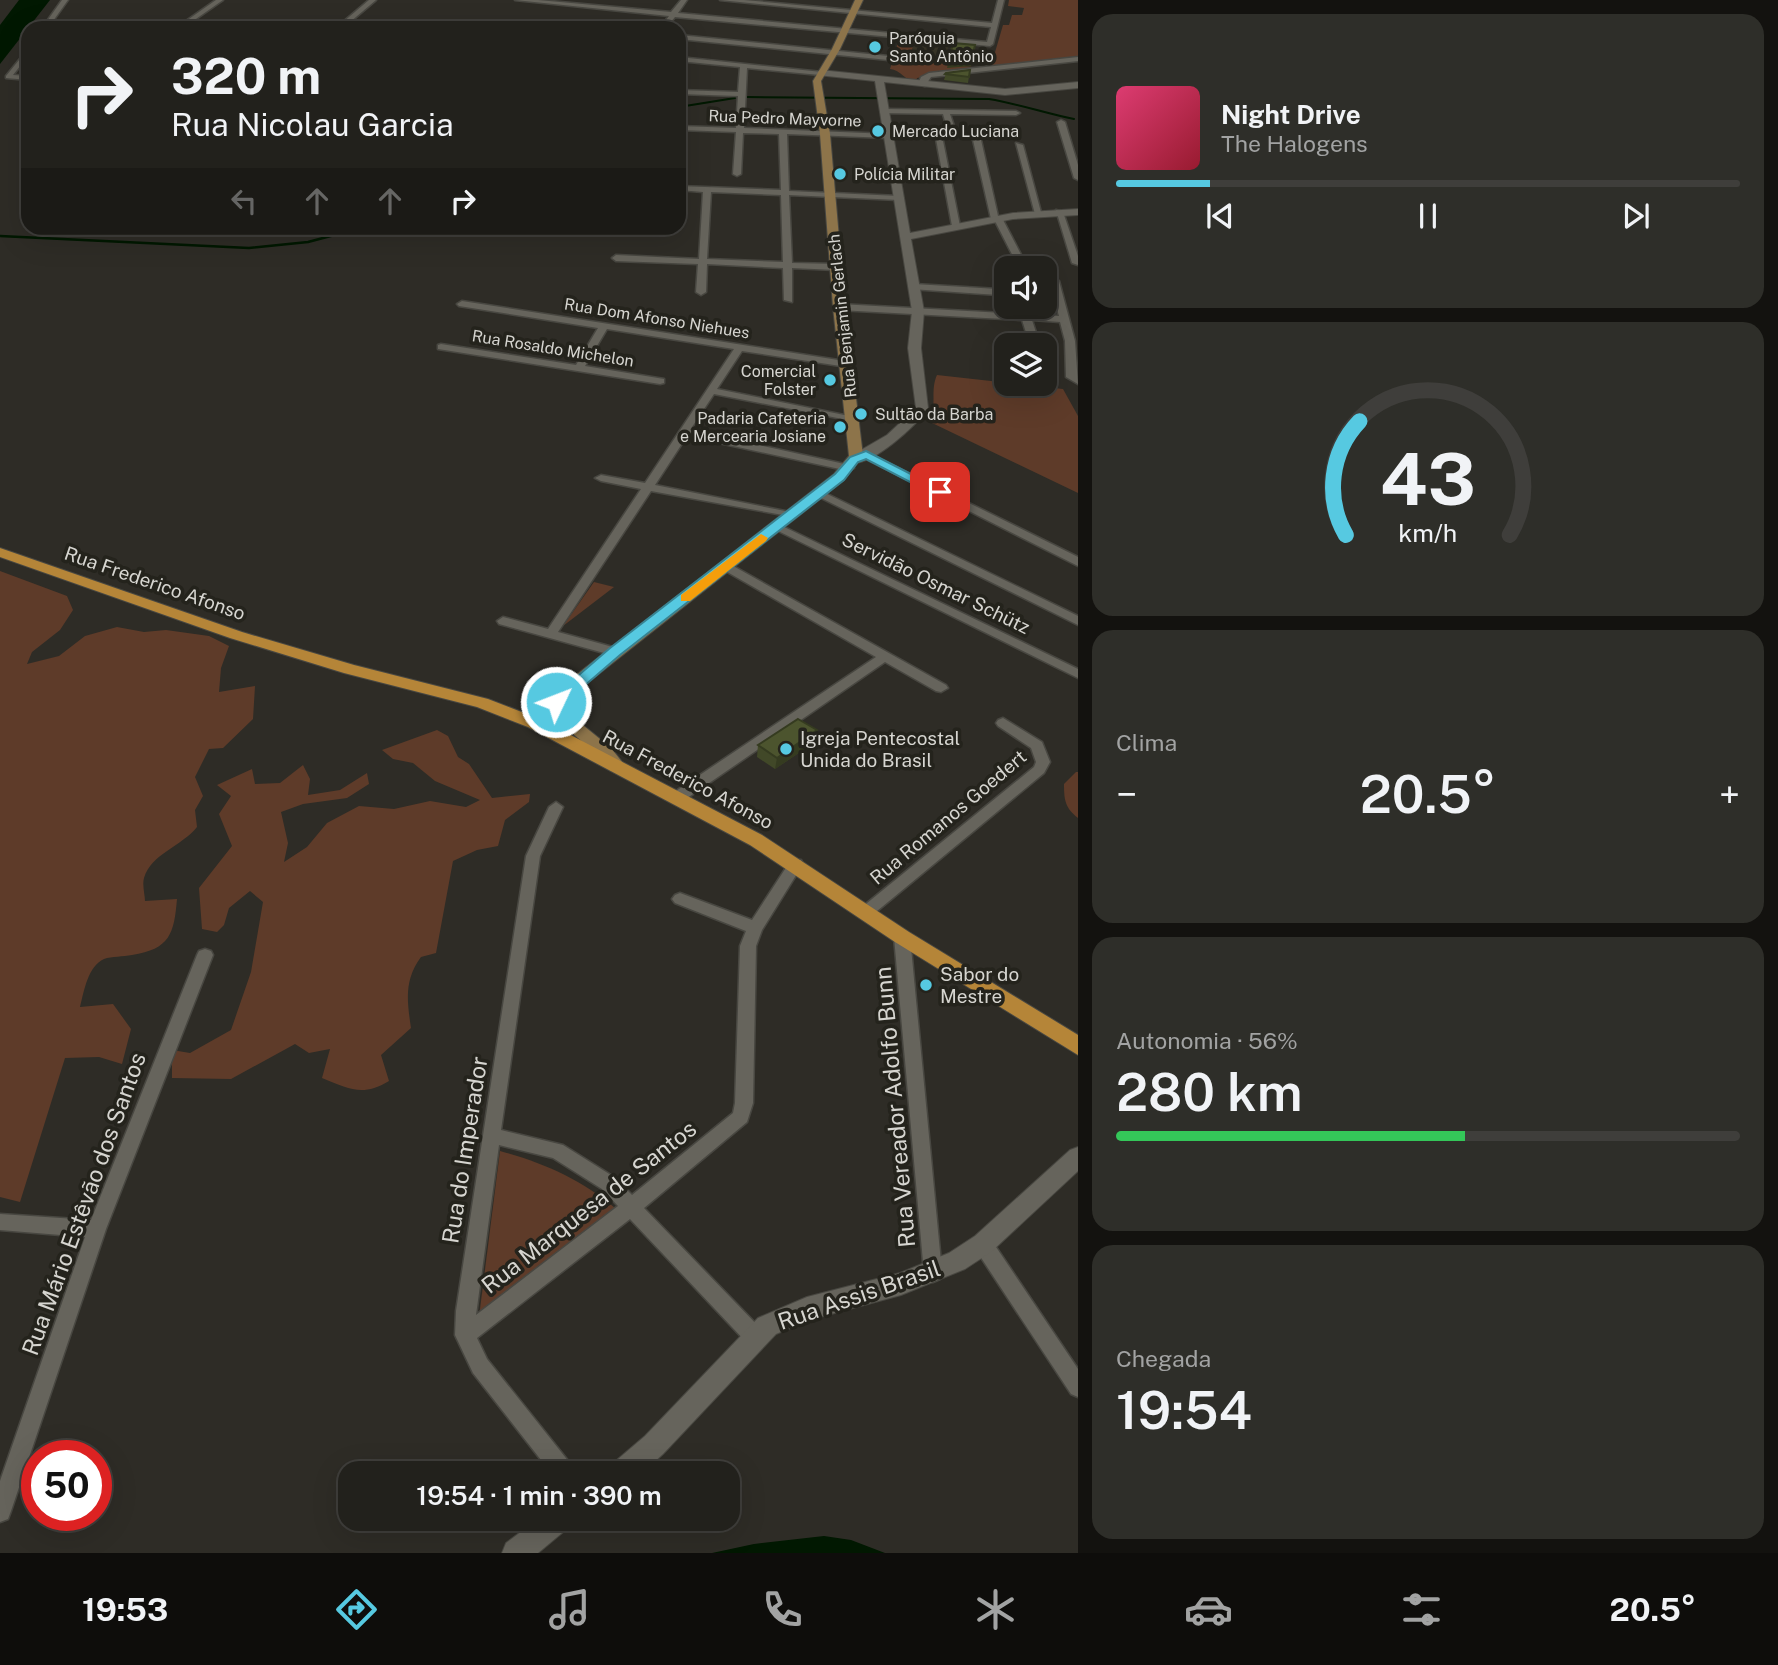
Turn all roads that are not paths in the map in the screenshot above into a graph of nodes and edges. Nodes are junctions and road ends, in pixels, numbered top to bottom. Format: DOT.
graph roads {
  1 [pos="65,0"];
  2 [pos="220,0"];
  3 [pos="373,0"];
  4 [pos="518,0"];
  5 [pos="684,0"];
  6 [pos="723,0"];
  7 [pos="859,0"];
  8 [pos="1000,0"];
  9 [pos="580,3"];
  10 [pos="854,12"];
  11 [pos="673,15"];
  12 [pos="50,21"];
  13 [pos="189,21"];
  14 [pos="348,21"];
  15 [pos="668,21"];
  16 [pos="995,25"];
  17 [pos="844,32"];
  18 [pos="686,38"];
  19 [pos="834,52"];
  20 [pos="888,58"];
  21 [pos="1078,59"];
  22 [pos="21,60"];
  23 [pos="686,60"];
  24 [pos="1065,60"];
  25 [pos="744,66"];
  26 [pos="1078,69"];
  27 [pos="820,73"];
  28 [pos="21,76"];
  29 [pos="879,80"];
  30 [pos="922,84"];
  31 [pos="1078,85"];
  32 [pos="686,92"];
  33 [pos="740,94"];
  34 [pos="883,102"];
  35 [pos="946,112"];
  36 [pos="1016,113"];
  37 [pos="1061,122"];
  38 [pos="686,128"];
  39 [pos="742,130"];
  40 [pos="783,132"];
  41 [pos="825,134"];
  42 [pos="953,135"];
  43 [pos="889,136"];
  44 [pos="977,140"];
  45 [pos="939,141"];
  46 [pos="1019,145"];
  47 [pos="737,174"];
  48 [pos="1078,178"];
  49 [pos="686,188"];
  50 [pos="708,190"];
  51 [pos="786,193"];
  52 [pos="831,195"];
  53 [pos="899,198"];
  54 [pos="1059,212"];
  55 [pos="1078,212"];
  56 [pos="1039,214"];
  57 [pos="996,219"];
  58 [pos="956,226"];
  59 [pos="906,237"];
  60 [pos="1019,256"];
  61 [pos="616,258"];
  62 [pos="703,261"];
  63 [pos="1076,263"];
  64 [pos="788,265"];
  65 [pos="836,267"];
  66 [pos="914,287"];
  67 [pos="701,292"];
  68 [pos="994,292"];
  69 [pos="1057,295"];
  70 [pos="789,300"];
  71 [pos="462,304"];
  72 [pos="839,307"];
  73 [pos="918,311"];
  74 [pos="994,315"];
  75 [pos="1057,318"];
  76 [pos="1062,318"];
  77 [pos="604,326"];
  78 [pos="441,346"];
  79 [pos="740,347"];
  80 [pos="847,364"];
  81 [pos="579,368"];
  82 [pos="660,381"];
  83 [pos="1078,381"];
  84 [pos="712,391"];
  85 [pos="854,420"];
  86 [pos="684,432"];
  87 [pos="856,459"];
  88 [pos="601,478"];
  89 [pos="648,486"];
  90 [pos="819,493"];
  91 [pos="790,515"];
  92 [pos="776,526"];
  93 [pos="0,552"];
  94 [pos="1078,562"];
  95 [pos="726,566"];
  96 [pos="503,621"];
  97 [pos="1078,621"];
  98 [pos="551,634"];
  99 [pos="615,652"];
  100 [pos="884,657"];
  101 [pos="1078,674"];
  102 [pos="941,688"];
  103 [pos="1003,723"];
  104 [pos="617,767"];
  105 [pos="678,797"];
  106 [pos="556,807"];
  107 [pos="796,864"];
  108 [pos="680,899"];
  109 [pos="866,912"];
  110 [pos="755,928"];
  111 [pos="902,937"];
  112 [pos="205,955"];
  113 [pos="1078,1046"];
  114 [pos="492,1136"];
  115 [pos="1078,1157"];
  116 [pos="631,1208"];
  117 [pos="0,1222"];
  118 [pos="97,1229"];
  119 [pos="983,1244"];
  120 [pos="933,1273"];
  121 [pos="465,1335"];
  122 [pos="755,1337"];
  123 [pos="1078,1387"];
  124 [pos="556,1461"];
  125 [pos="635,1461"];
  126 [pos="0,1511"];
  127 [pos="544,1531"];
  128 [pos="516,1553"];
  1 -- 12 [label="street"];
  2 -- 13 [label="street"];
  3 -- 14 [label="street"];
  4 -- 9 [label="street"];
  5 -- 11 [label="street"];
  6 -- 10 [label="street"];
  7 -- 10 [label="main road, Rua Benjamin Gerlach"];
  8 -- 16 [label="street"];
  9 -- 11 [label="street"];
  10 -- 16 [label="street"];
  10 -- 17 [label="main road, Rua Benjamin Gerlach"];
  11 -- 15 [label="street"];
  11 -- 17 [label="street"];
  16 -- 17 [label="street"];
  17 -- 19 [label="main road, Rua Benjamin Gerlach"];
  18 -- 19 [label="street"];
  19 -- 20 [label="street"];
  19 -- 27 [label="main road, Rua Benjamin Gerlach"];
  21 -- 24 [label="street"];
  22 -- 28 [label="street"];
  23 -- 25 [label="street"];
  24 -- 26 [label="street"];
  24 -- 30 [label="street"];
  25 -- 27 [label="street"];
  25 -- 33 [label="street"];
  27 -- 29 [label="street"];
  27 -- 41 [label="main road, Rua Benjamin Gerlach"];
  29 -- 30 [label="street"];
  29 -- 34 [label="street"];
  30 -- 31 [label="street"];
  32 -- 33 [label="street"];
  33 -- 39 [label="street"];
  34 -- 35 [label="street"];
  34 -- 43 [label="street"];
  35 -- 36 [label="street"];
  35 -- 42 [label="street"];
  37 -- 48 [label="street"];
  38 -- 39 [label="street, Rua Pedro Mayvorne"];
  39 -- 40 [label="street, Rua Pedro Mayvorne"];
  39 -- 47 [label="street"];
  40 -- 41 [label="street, Rua Pedro Mayvorne"];
  40 -- 51 [label="street"];
  41 -- 43 [label="street, Rua Pedro Mayvorne"];
  41 -- 52 [label="main road, Rua Benjamin Gerlach"];
  43 -- 53 [label="street"];
  44 -- 57 [label="street"];
  45 -- 58 [label="street"];
  46 -- 56 [label="street"];
  49 -- 50 [label="street"];
  50 -- 51 [label="street"];
  50 -- 62 [label="street"];
  51 -- 52 [label="street"];
  51 -- 64 [label="street"];
  52 -- 53 [label="street"];
  52 -- 65 [label="main road, Rua Benjamin Gerlach"];
  53 -- 59 [label="street"];
  54 -- 55 [label="street"];
  54 -- 56 [label="street"];
  54 -- 63 [label="street"];
  56 -- 57 [label="street"];
  57 -- 58 [label="street"];
  57 -- 60 [label="street"];
  58 -- 59 [label="street"];
  59 -- 66 [label="street"];
  61 -- 62 [label="street"];
  62 -- 64 [label="street"];
  62 -- 67 [label="street"];
  64 -- 65 [label="street"];
  64 -- 70 [label="street"];
  65 -- 72 [label="main road, Rua Benjamin Gerlach"];
  66 -- 68 [label="street"];
  66 -- 73 [label="street"];
  69 -- 76 [label="street"];
  71 -- 77 [label="street, Rua Dom Afonso Niehues"];
  72 -- 73 [label="street"];
  72 -- 80 [label="main road, Rua Benjamin Gerlach"];
  73 -- 74 [label="street"];
  73 -- 87 [label="street"];
  75 -- 76 [label="street"];
  76 -- 83 [label="street"];
  77 -- 79 [label="street, Rua Dom Afonso Niehues"];
  77 -- 81 [label="street"];
  78 -- 81 [label="street, Rua Rosaldo Michelon"];
  79 -- 80 [label="street, Rua Dom Afonso Niehues"];
  79 -- 84 [label="street"];
  80 -- 85 [label="main road, Rua Benjamin Gerlach"];
  81 -- 82 [label="street, Rua Rosaldo Michelon"];
  84 -- 85 [label="street"];
  84 -- 86 [label="street"];
  85 -- 87 [label="main road, Rua Benjamin Gerlach"];
  86 -- 87 [label="street"];
  86 -- 89 [label="street"];
  87 -- 90 [label="main road"];
  87 -- 94 [label="street"];
  88 -- 89 [label="street"];
  89 -- 91 [label="street"];
  89 -- 98 [label="street"];
  90 -- 91 [label="main road"];
  90 -- 97 [label="street"];
  91 -- 92 [label="main road"];
  92 -- 95 [label="main road"];
  92 -- 101 [label="street, Servidão Osmar Schütz"];
  93 -- 104 [label="main road, Rua Frederico Afonso"];
  95 -- 99 [label="main road"];
  95 -- 100 [label="street"];
  96 -- 98 [label="street"];
  98 -- 99 [label="street"];
  99 -- 104 [label="main road"];
  100 -- 102 [label="street"];
  100 -- 105 [label="street"];
  103 -- 109 [label="street, Rua Romanos Goedert"];
  104 -- 105 [label="main road, Rua Frederico Afonso"];
  105 -- 107 [label="main road, Rua Frederico Afonso"];
  106 -- 114 [label="street, Rua do Imperador"];
  107 -- 109 [label="main road, Rua Frederico Afonso"];
  107 -- 110 [label="street"];
  108 -- 110 [label="street"];
  109 -- 111 [label="main road, Rua Frederico Afonso"];
  110 -- 116 [label="street, Rua Marquesa de Santos"];
  111 -- 113 [label="main road, Rua Frederico Afonso"];
  111 -- 120 [label="street, Rua Vereador Adolfo Bunn"];
  112 -- 118 [label="street, Rua Mário Estêvão dos Santos"];
  114 -- 116 [label="street"];
  114 -- 121 [label="street, Rua do Imperador"];
  115 -- 119 [label="street, Rua Assis Brasil"];
  116 -- 121 [label="street, Rua Marquesa de Santos"];
  116 -- 122 [label="street"];
  117 -- 118 [label="street"];
  118 -- 126 [label="street, Rua Mário Estêvão dos Santos"];
  119 -- 120 [label="street, Rua Assis Brasil"];
  119 -- 123 [label="street"];
  120 -- 122 [label="street, Rua Assis Brasil"];
  121 -- 124 [label="street"];
  122 -- 125 [label="street, Rua Assis Brasil"];
  127 -- 128 [label="street"];
}
